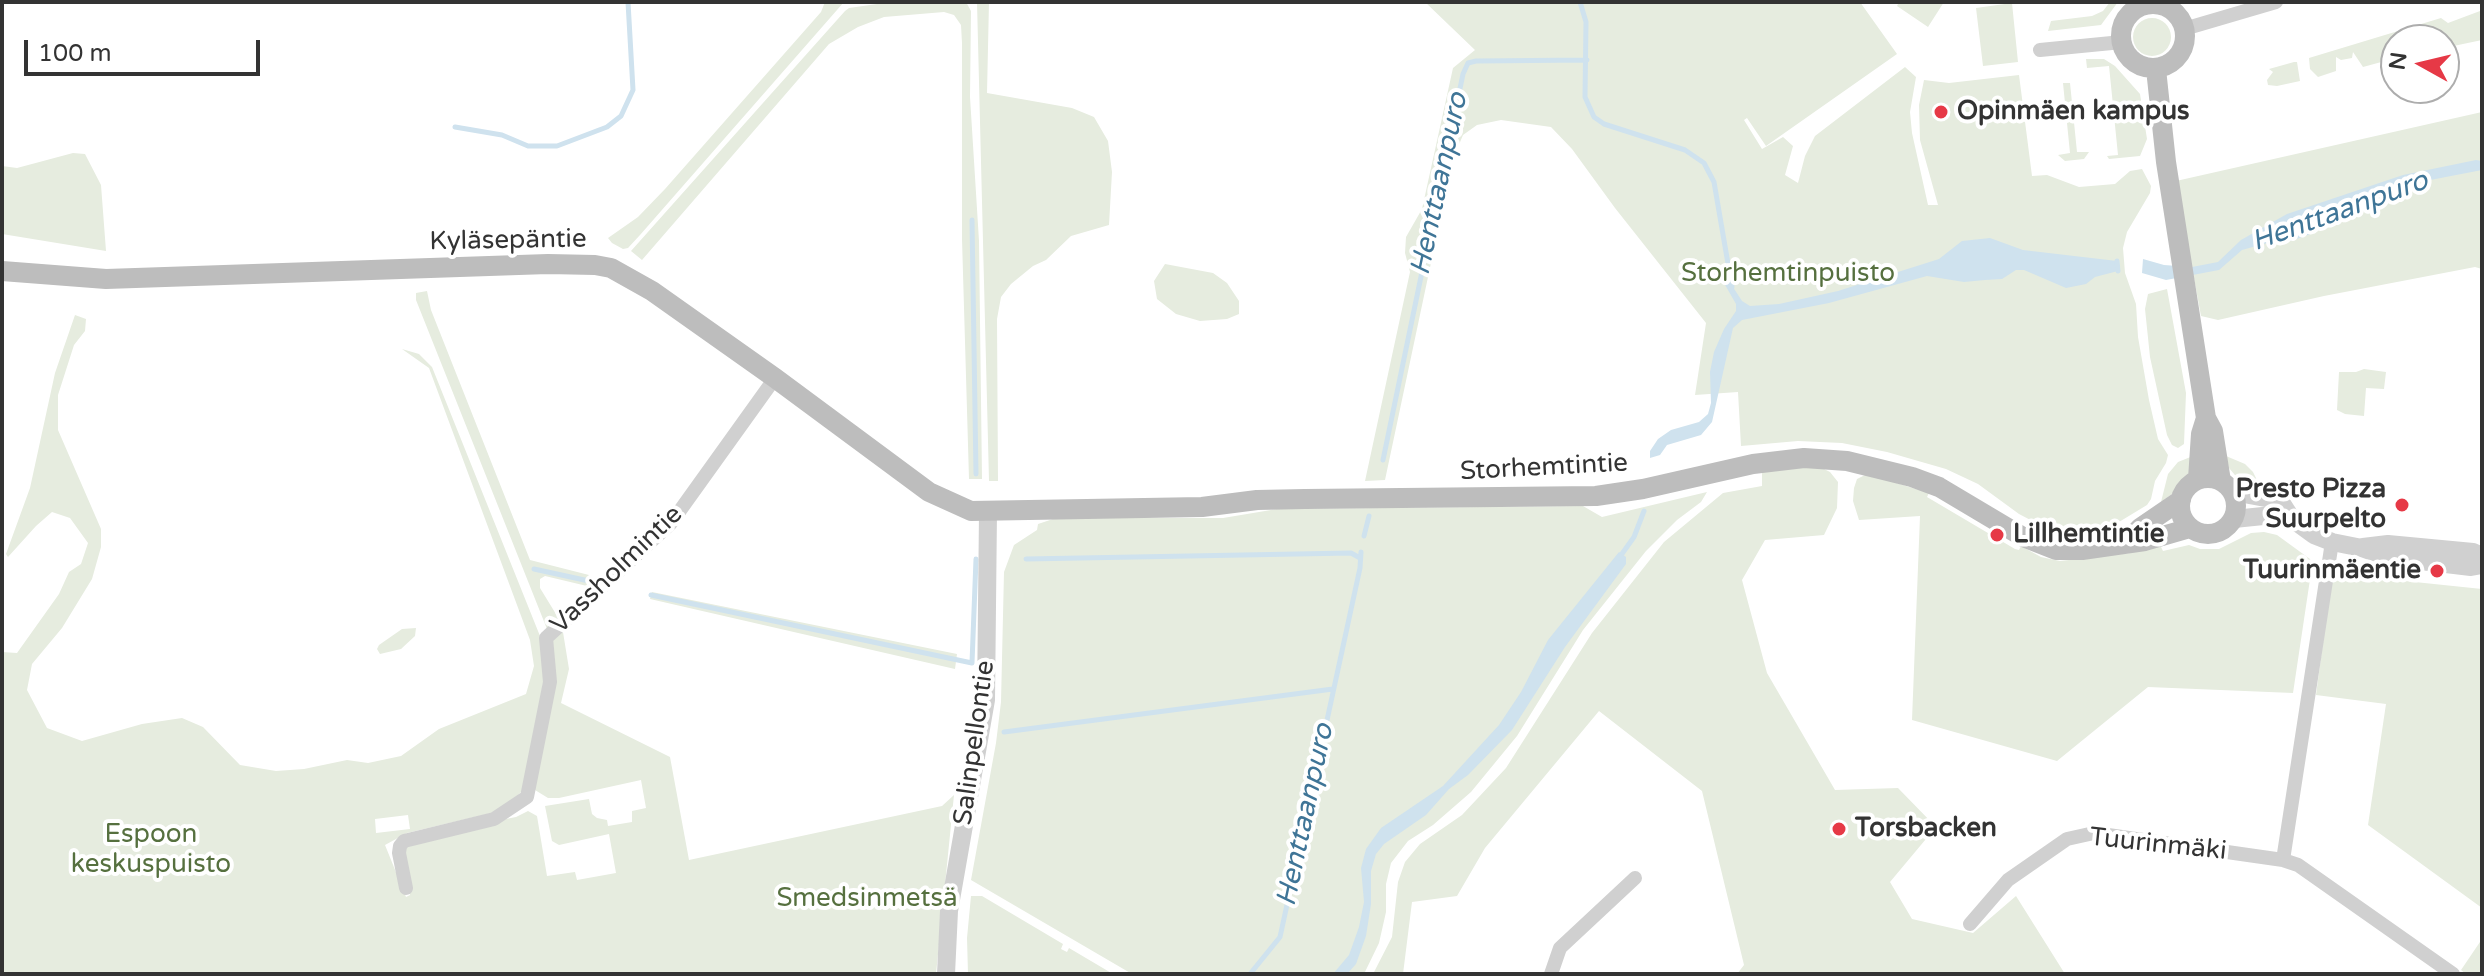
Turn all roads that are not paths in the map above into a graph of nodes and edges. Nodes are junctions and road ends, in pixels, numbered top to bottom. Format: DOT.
graph roads {
  1 [pos="2276,2"];
  2 [pos="2148,4"];
  3 [pos="2184,29"];
  4 [pos="2122,42"];
  5 [pos="2040,50"];
  6 [pos="2156,69"];
  7 [pos="2,271"];
  8 [pos="775,378"];
  9 [pos="2206,418"];
  10 [pos="2198,479"];
  11 [pos="2227,486"];
  12 [pos="2181,500"];
  13 [pos="988,512"];
  14 [pos="2234,519"];
  15 [pos="2292,519"];
  16 [pos="2190,528"];
  17 [pos="2127,542"];
  18 [pos="2332,542"];
  19 [pos="2362,548"];
  20 [pos="2482,556"];
  21 [pos="2482,565"];
  22 [pos="2283,860"];
  23 [pos="1635,878"];
  24 [pos="406,888"];
  25 [pos="1970,924"];
  26 [pos="946,974"];
  27 [pos="1551,974"];
  28 [pos="2453,974"];
  1 -- 3 [label="street"];
  2 -- 3 [label="main road"];
  2 -- 4 [label="main road"];
  3 -- 6 [label="main road"];
  4 -- 5 [label="street"];
  4 -- 6 [label="main road"];
  6 -- 9 [label="main road"];
  7 -- 8 [label="main road, Kyläsepäntie"];
  8 -- 13 [label="main road, Kyläsepäntie"];
  8 -- 24 [label="street, Vassholmintie"];
  9 -- 10 [label="main road"];
  9 -- 11 [label="main road"];
  10 -- 11 [label="main road"];
  10 -- 12 [label="main road"];
  11 -- 14 [label="main road"];
  11 -- 15 [label="street"];
  12 -- 16 [label="main road"];
  12 -- 17 [label="main road, Storhemtintie"];
  13 -- 17 [label="main road, Storhemtintie"];
  13 -- 26 [label="street, Salinpellontie"];
  14 -- 15 [label="street"];
  14 -- 16 [label="main road"];
  15 -- 18 [label="street"];
  16 -- 17 [label="main road, Storhemtintie"];
  18 -- 19 [label="street"];
  18 -- 22 [label="street"];
  19 -- 20 [label="street"];
  19 -- 21 [label="street"];
  22 -- 25 [label="street, Tuurinmäki"];
  22 -- 28 [label="street, Tuurinmäki"];
  23 -- 27 [label="street"];
}
